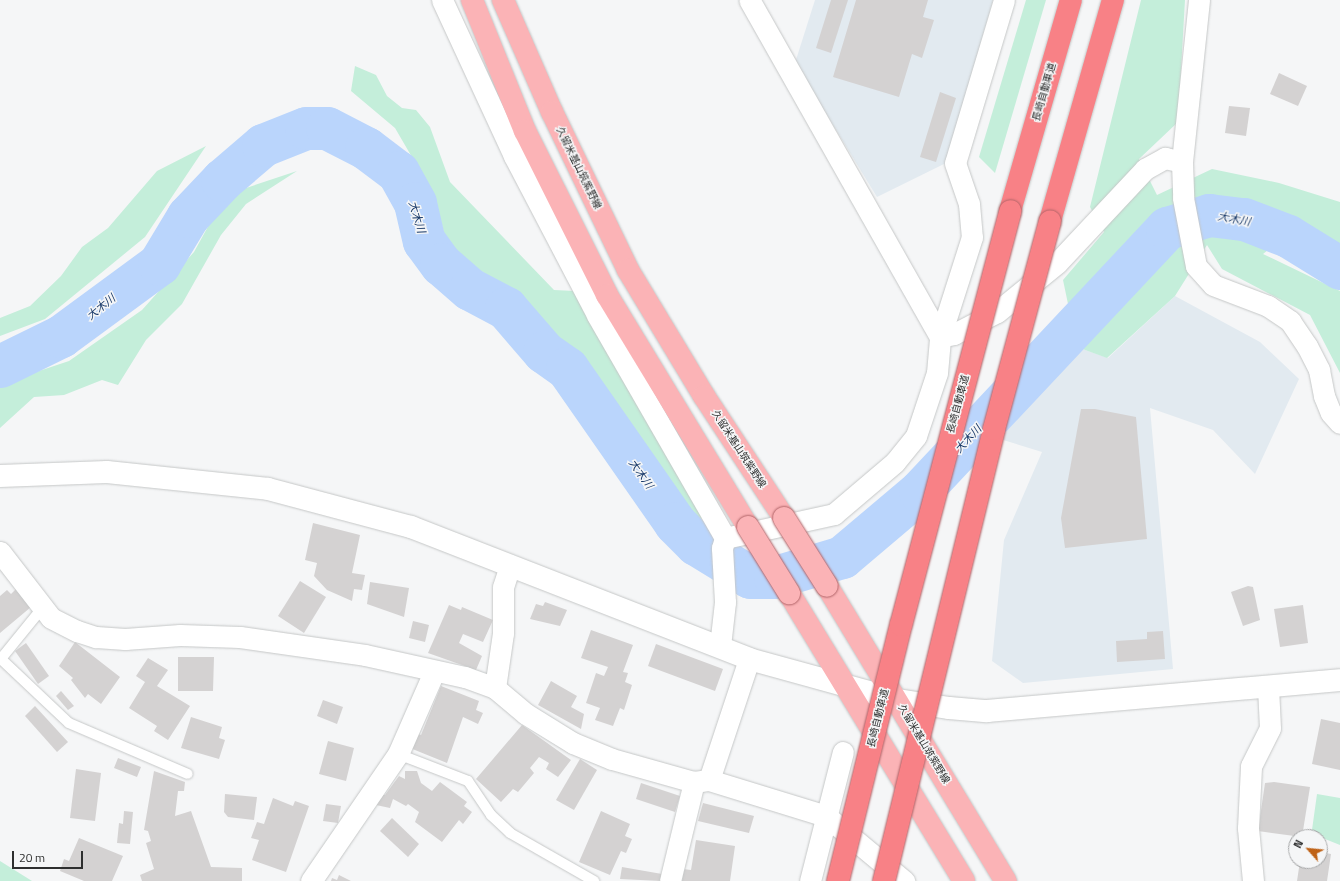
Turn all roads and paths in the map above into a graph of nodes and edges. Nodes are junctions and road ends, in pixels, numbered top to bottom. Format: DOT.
graph roads {
  1 [pos="442,0"];
  2 [pos="472,0"];
  3 [pos="503,0"];
  4 [pos="749,0"];
  5 [pos="1004,0"];
  6 [pos="1071,0"];
  7 [pos="1113,0"];
  8 [pos="1199,0"];
  9 [pos="1182,162"];
  10 [pos="940,338"];
  11 [pos="1340,423"];
  12 [pos="0,476"];
  13 [pos="723,543"];
  14 [pos="0,552"];
  15 [pos="510,565"];
  16 [pos="43,606"];
  17 [pos="720,646"];
  18 [pos="0,659"];
  19 [pos="749,659"];
  20 [pos="434,672"];
  21 [pos="1340,680"];
  22 [pos="847,686"];
  23 [pos="495,688"];
  24 [pos="1268,688"];
  25 [pos="898,700"];
  26 [pos="843,752"];
  27 [pos="398,754"];
  28 [pos="188,774"];
  29 [pos="701,781"];
  30 [pos="826,816"];
  31 [pos="311,881"];
  32 [pos="594,881"];
  33 [pos="670,881"];
  34 [pos="810,881"];
  35 [pos="838,881"];
  36 [pos="884,881"];
  37 [pos="904,881"];
  38 [pos="964,881"];
  39 [pos="1006,881"];
  40 [pos="1253,881"];
  1 -- 13 [label="street"];
  2 -- 22 [label="main road, bridge"];
  3 -- 25 [label="main road, 久留米基山筑紫野線, bridge"];
  4 -- 10 [label="street"];
  5 -- 10 [label="street"];
  6 -- 35 [label="highway, 長崎自動車道, bridge"];
  7 -- 36 [label="highway, bridge"];
  8 -- 9 [label="street"];
  9 -- 10 [label="street"];
  9 -- 11 [label="street"];
  10 -- 13 [label="street"];
  12 -- 15 [label="street"];
  13 -- 17 [label="street"];
  14 -- 16 [label="street"];
  15 -- 17 [label="street"];
  15 -- 23 [label="street"];
  16 -- 18 [label="lane"];
  16 -- 20 [label="street"];
  17 -- 19 [label="street"];
  18 -- 28 [label="lane"];
  19 -- 22 [label="street"];
  19 -- 29 [label="street"];
  20 -- 23 [label="street"];
  20 -- 27 [label="street"];
  21 -- 24 [label="street"];
  22 -- 25 [label="street"];
  22 -- 38 [label="main road"];
  23 -- 29 [label="street"];
  24 -- 25 [label="street"];
  24 -- 40 [label="street"];
  25 -- 39 [label="main road, 久留米基山筑紫野線"];
  26 -- 30 [label="street"];
  27 -- 31 [label="street"];
  27 -- 32 [label="lane"];
  29 -- 30 [label="street"];
  29 -- 33 [label="street"];
  30 -- 34 [label="street"];
  30 -- 37 [label="street"];
}
